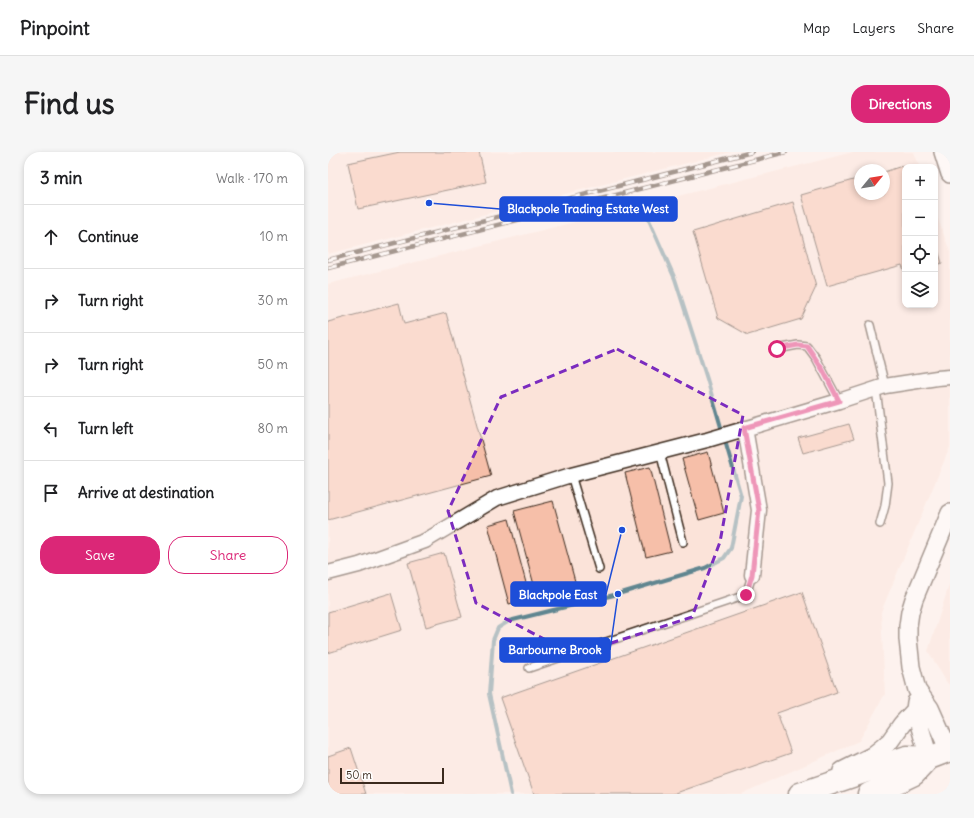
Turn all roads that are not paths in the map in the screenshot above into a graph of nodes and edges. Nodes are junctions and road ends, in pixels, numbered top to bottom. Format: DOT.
graph roads {
  1 [pos="943,152"];
  2 [pos="950,174"];
  3 [pos="870,325"];
  4 [pos="777,349"];
  5 [pos="950,377"];
  6 [pos="881,388"];
  7 [pos="839,401"];
  8 [pos="744,428"];
  9 [pos="660,452"];
  10 [pos="571,475"];
  11 [pos="950,513"];
  12 [pos="880,524"];
  13 [pos="683,542"];
  14 [pos="598,569"];
  15 [pos="328,573"];
  16 [pos="752,575"];
  17 [pos="529,668"];
  18 [pos="917,690"];
  19 [pos="914,710"];
  20 [pos="949,750"];
  21 [pos="929,758"];
  22 [pos="823,786"];
  23 [pos="800,794"];
  24 [pos="869,794"];
  1 -- 2 [label="street"];
  3 -- 6 [label="lane"];
  4 -- 7 [label="lane"];
  5 -- 6 [label="street"];
  6 -- 7 [label="street"];
  6 -- 12 [label="lane"];
  7 -- 8 [label="street"];
  8 -- 9 [label="street"];
  8 -- 16 [label="street"];
  9 -- 10 [label="street"];
  9 -- 13 [label="lane"];
  10 -- 14 [label="lane"];
  10 -- 15 [label="street"];
  11 -- 18 [label="street"];
  16 -- 17 [label="lane"];
  18 -- 19 [label="street"];
  18 -- 20 [label="street"];
  19 -- 21 [label="street"];
  19 -- 22 [label="street"];
  20 -- 21 [label="main road"];
  21 -- 22 [label="main road"];
  21 -- 24 [label="main road"];
  22 -- 23 [label="main road"];
}
